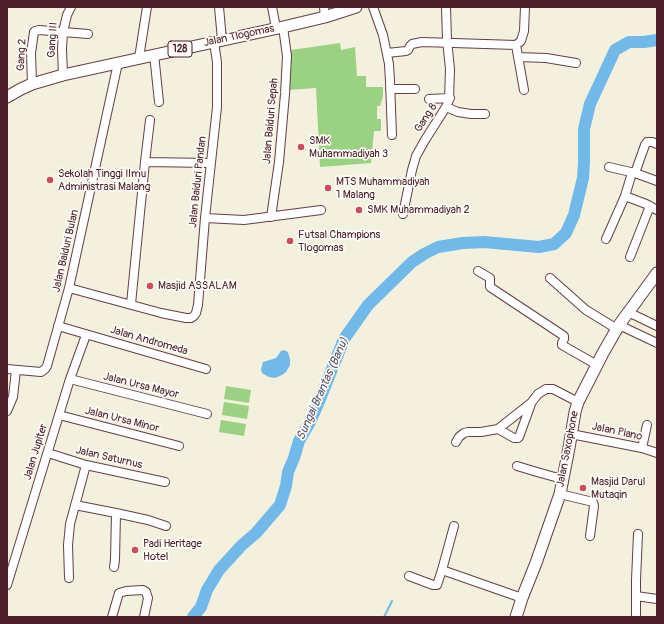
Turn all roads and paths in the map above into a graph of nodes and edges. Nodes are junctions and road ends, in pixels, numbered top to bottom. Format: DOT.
graph roads {
  1 [pos="71,7"];
  2 [pos="147,7"];
  3 [pos="219,7"];
  4 [pos="272,7"];
  5 [pos="356,7"];
  6 [pos="373,7"];
  7 [pos="446,7"];
  8 [pos="525,7"];
  9 [pos="325,12"];
  10 [pos="280,27"];
  11 [pos="63,32"];
  12 [pos="88,34"];
  13 [pos="218,41"];
  14 [pos="448,43"];
  15 [pos="516,45"];
  16 [pos="387,53"];
  17 [pos="154,54"];
  18 [pos="518,57"];
  19 [pos="139,58"];
  20 [pos="118,63"];
  21 [pos="576,63"];
  22 [pos="63,75"];
  23 [pos="32,84"];
  24 [pos="415,88"];
  25 [pos="390,89"];
  26 [pos="524,90"];
  27 [pos="7,97"];
  28 [pos="450,98"];
  29 [pos="429,99"];
  30 [pos="159,102"];
  31 [pos="446,107"];
  32 [pos="485,114"];
  33 [pos="150,120"];
  34 [pos="392,135"];
  35 [pos="657,144"];
  36 [pos="144,162"];
  37 [pos="211,163"];
  38 [pos="609,167"];
  39 [pos="634,173"];
  40 [pos="657,181"];
  41 [pos="625,196"];
  42 [pos="654,208"];
  43 [pos="321,210"];
  44 [pos="403,214"];
  45 [pos="271,217"];
  46 [pos="206,218"];
  47 [pos="606,239"];
  48 [pos="630,257"];
  49 [pos="478,271"];
  50 [pos="550,278"];
  51 [pos="655,280"];
  52 [pos="68,288"];
  53 [pos="131,304"];
  54 [pos="628,312"];
  55 [pos="58,326"];
  56 [pos="657,326"];
  57 [pos="618,327"];
  58 [pos="86,335"];
  59 [pos="657,343"];
  60 [pos="597,365"];
  61 [pos="7,369"];
  62 [pos="206,369"];
  63 [pos="16,370"];
  64 [pos="70,379"];
  65 [pos="531,402"];
  66 [pos="578,402"];
  67 [pos="7,411"];
  68 [pos="207,414"];
  69 [pos="59,415"];
  70 [pos="647,425"];
  71 [pos="498,429"];
  72 [pos="571,434"];
  73 [pos="456,442"];
  74 [pos="179,446"];
  75 [pos="642,448"];
  76 [pos="48,453"];
  77 [pos="657,454"];
  78 [pos="86,465"];
  79 [pos="518,466"];
  80 [pos="562,479"];
  81 [pos="165,482"];
  82 [pos="560,494"];
  83 [pos="75,504"];
  84 [pos="116,513"];
  85 [pos="166,526"];
  86 [pos="454,526"];
  87 [pos="638,534"];
  88 [pos="590,536"];
  89 [pos="114,567"];
  90 [pos="442,570"];
  91 [pos="8,576"];
  92 [pos="409,576"];
  93 [pos="69,578"];
  94 [pos="7,585"];
  95 [pos="636,596"];
  96 [pos="522,598"];
  97 [pos="657,599"];
  98 [pos="112,617"];
  99 [pos="144,617"];
  100 [pos="516,617"];
  101 [pos="636,617"];
  1 -- 11 [label="street, Gang III"];
  2 -- 19 [label="street"];
  3 -- 13 [label="street, Jalan Baiduri Pandan"];
  4 -- 10 [label="street, Jalan Baiduri Sepah"];
  5 -- 9 [label="main road, Jalan Tlogomas / 128"];
  6 -- 16 [label="street"];
  7 -- 14 [label="street, Gang 8"];
  8 -- 15 [label="street"];
  9 -- 10 [label="main road, Jalan Tlogomas / 128"];
  10 -- 13 [label="main road, Jalan Tlogomas / 128"];
  10 -- 45 [label="street, Jalan Baiduri Sepah"];
  11 -- 12 [label="street"];
  11 -- 22 [label="street, Gang III"];
  11 -- 23 [label="street, Gang 2"];
  13 -- 17 [label="main road, Jalan Tlogomas / 128"];
  13 -- 37 [label="street, Jalan Baiduri Pandan"];
  14 -- 15 [label="street"];
  14 -- 16 [label="street"];
  14 -- 28 [label="street, Gang 8"];
  15 -- 18 [label="street"];
  16 -- 25 [label="street"];
  17 -- 19 [label="main road, Jalan Tlogomas / 128"];
  17 -- 30 [label="street"];
  18 -- 21 [label="street"];
  18 -- 26 [label="street"];
  19 -- 20 [label="main road, Jalan Tlogomas / 128"];
  20 -- 22 [label="main road, Jalan Tlogomas / 128"];
  20 -- 52 [label="street, Jalan Baiduri Bulan"];
  22 -- 23 [label="main road, Jalan Tlogomas / 128"];
  23 -- 27 [label="main road, Jalan Tlogomas / 128"];
  24 -- 25 [label="street"];
  25 -- 34 [label="street"];
  28 -- 29 [label="street"];
  28 -- 31 [label="street, Gang 8"];
  31 -- 32 [label="street"];
  31 -- 44 [label="street, Gang 8"];
  33 -- 36 [label="street"];
  35 -- 39 [label="street"];
  36 -- 37 [label="street"];
  36 -- 53 [label="street"];
  37 -- 46 [label="street, Jalan Baiduri Pandan"];
  38 -- 39 [label="street"];
  39 -- 40 [label="street"];
  39 -- 41 [label="street"];
  41 -- 42 [label="street"];
  41 -- 47 [label="street"];
  42 -- 48 [label="street"];
  43 -- 45 [label="street"];
  45 -- 46 [label="street"];
  46 -- 53 [label="street, Jalan Baiduri Pandan"];
  49 -- 60 [label="street"];
  50 -- 57 [label="street"];
  51 -- 54 [label="main road, Jalan Saxophone"];
  52 -- 53 [label="street"];
  52 -- 55 [label="street, Jalan Baiduri Bulan"];
  54 -- 56 [label="street"];
  54 -- 57 [label="main road, Jalan Saxophone"];
  55 -- 58 [label="street"];
  55 -- 63 [label="street, Jalan Baiduri Bulan"];
  57 -- 59 [label="street"];
  57 -- 60 [label="main road, Jalan Saxophone"];
  58 -- 62 [label="street, Jalan Andromeda"];
  58 -- 64 [label="street, Jalan Jupiter"];
  60 -- 66 [label="main road, Jalan Saxophone"];
  61 -- 63 [label="street"];
  63 -- 67 [label="street"];
  64 -- 68 [label="street, Jalan Ursa Mayor"];
  64 -- 69 [label="street, Jalan Jupiter"];
  65 -- 66 [label="street"];
  65 -- 71 [label="street"];
  65 -- 71 [label="street"];
  66 -- 72 [label="main road, Jalan Saxophone"];
  69 -- 74 [label="street, Jalan Ursa Minor"];
  69 -- 76 [label="street, Jalan Jupiter"];
  70 -- 75 [label="street"];
  71 -- 73 [label="street"];
  72 -- 75 [label="street, Jalan Piano"];
  72 -- 80 [label="main road, Jalan Saxophone"];
  75 -- 77 [label="street, Jalan Piano"];
  76 -- 78 [label="street, Jalan Saturnus"];
  76 -- 91 [label="street, Jalan Jupiter"];
  78 -- 81 [label="street, Jalan Saturnus"];
  78 -- 83 [label="street"];
  79 -- 80 [label="street"];
  80 -- 82 [label="main road, Jalan Saxophone"];
  82 -- 88 [label="street"];
  82 -- 96 [label="main road, Jalan Saxophone"];
  83 -- 84 [label="street"];
  83 -- 93 [label="street"];
  84 -- 85 [label="street"];
  84 -- 89 [label="street"];
  86 -- 90 [label="street"];
  87 -- 95 [label="street"];
  90 -- 92 [label="street"];
  90 -- 96 [label="street"];
  91 -- 94 [label="street, Jalan Jupiter"];
  95 -- 97 [label="street"];
  95 -- 101 [label="street"];
  96 -- 100 [label="main road, Jalan Saxophone"];
  98 -- 99 [label="street"];
}
